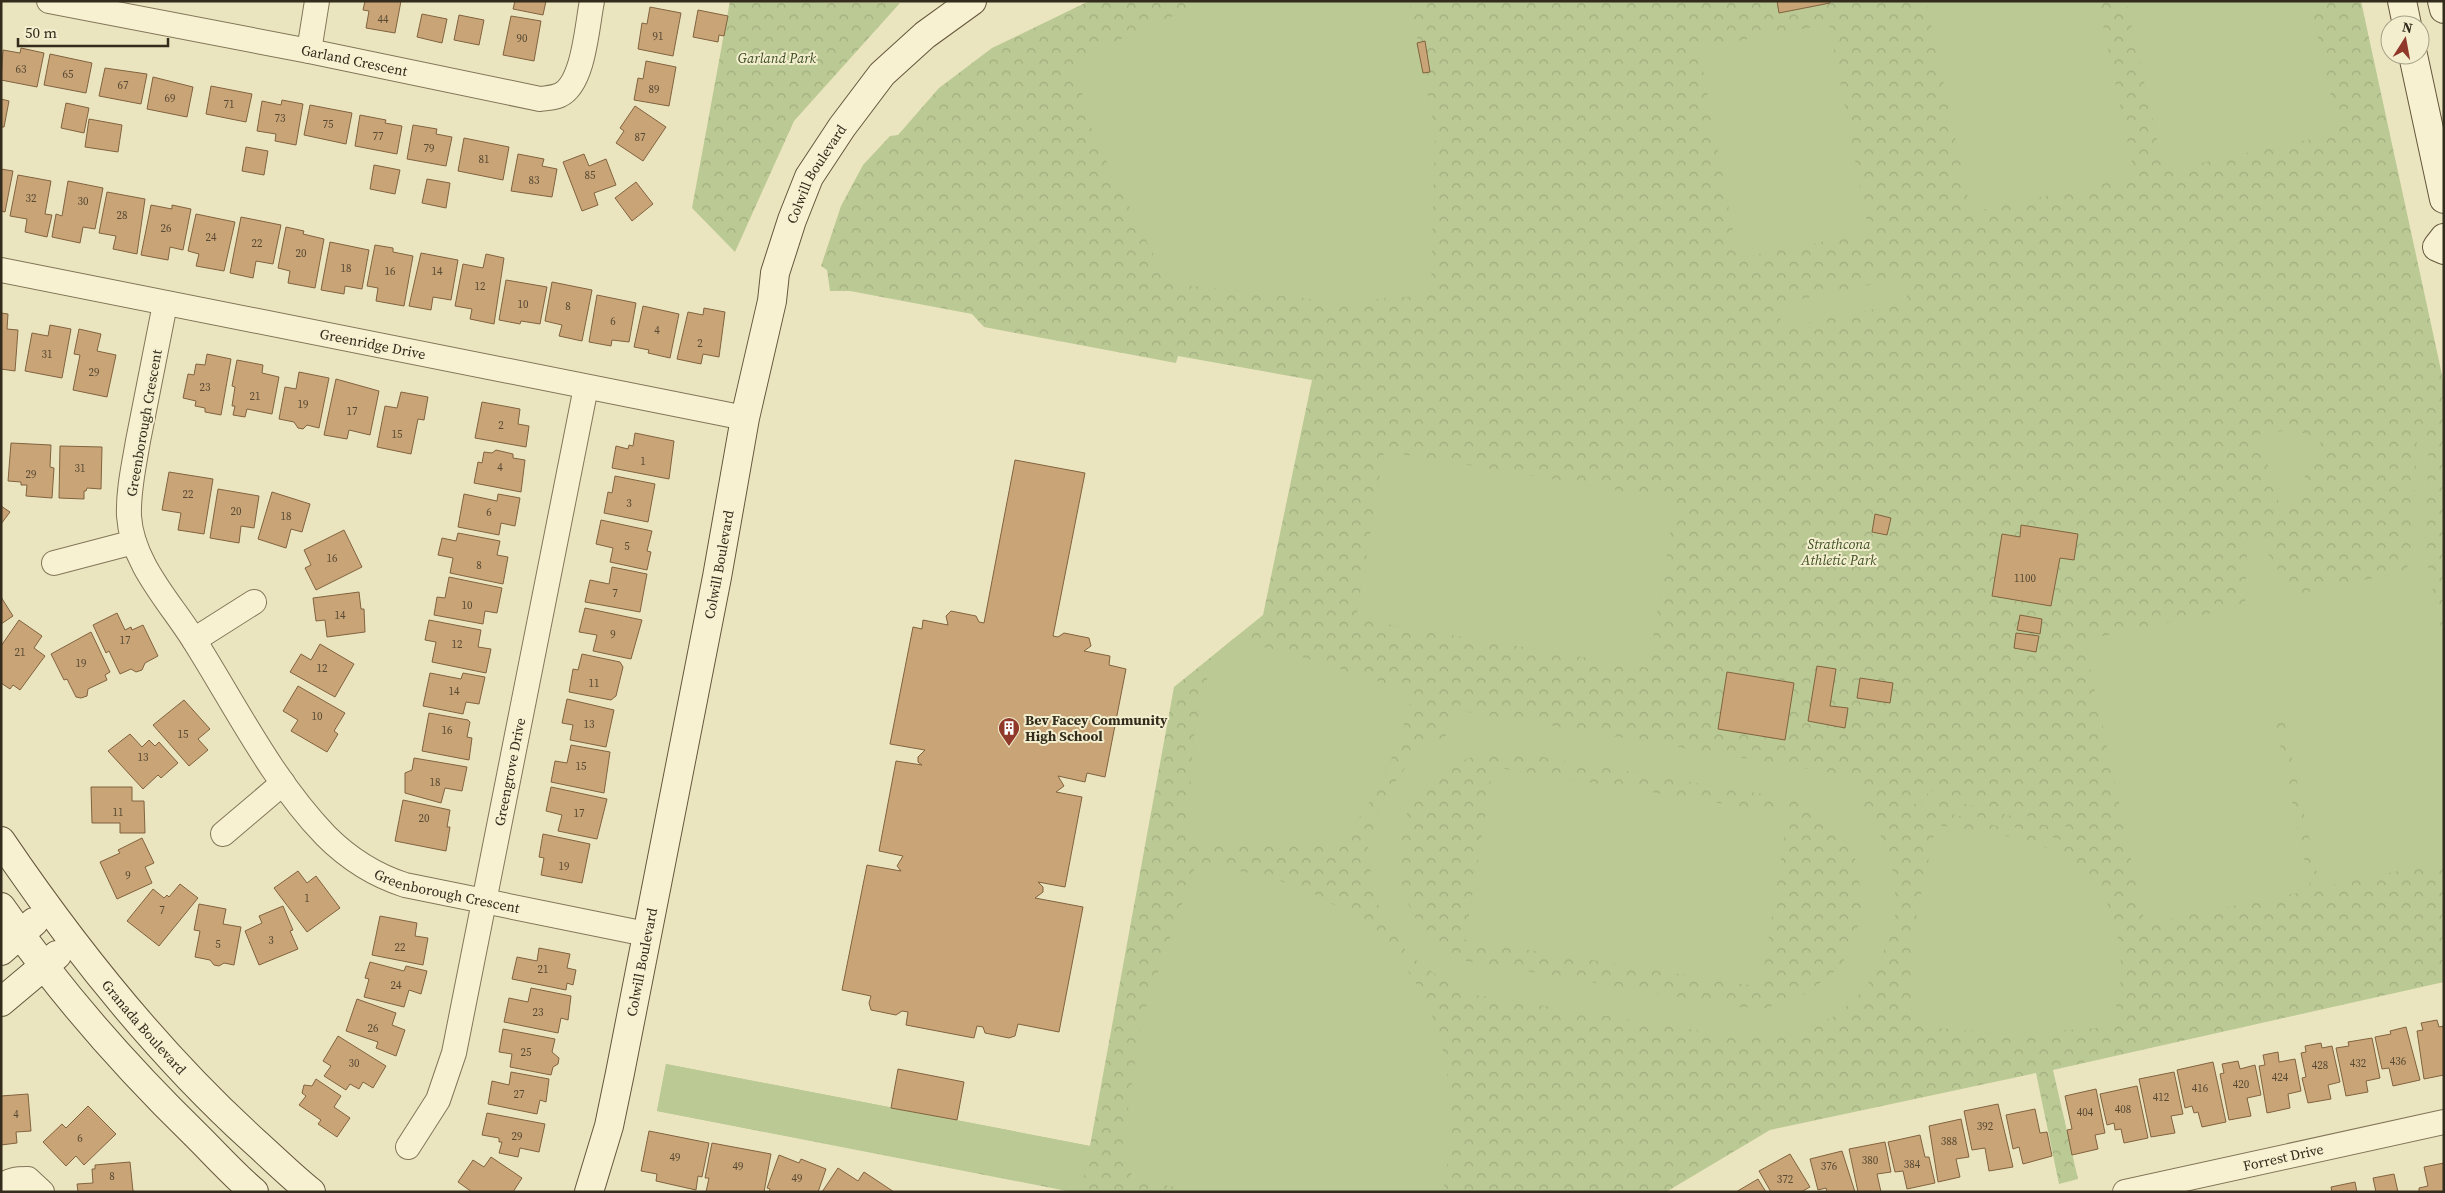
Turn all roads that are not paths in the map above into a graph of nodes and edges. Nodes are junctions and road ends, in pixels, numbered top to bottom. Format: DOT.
graph roads {
  1 [pos="49,1"];
  2 [pos="317,1"];
  3 [pos="592,1"];
  4 [pos="972,1"];
  5 [pos="2402,1"];
  6 [pos="2442,1"];
  7 [pos="2444,9"];
  8 [pos="2405,15"];
  9 [pos="309,51"];
  10 [pos="2415,65"];
  11 [pos="2444,199"];
  12 [pos="2444,238"];
  13 [pos="2444,250"];
  14 [pos="1,270"];
  15 [pos="165,304"];
  16 [pos="586,387"];
  17 [pos="745,418"];
  18 [pos="134,542"];
  19 [pos="54,563"];
  20 [pos="254,602"];
  21 [pos="194,640"];
  22 [pos="283,783"];
  23 [pos="223,834"];
  24 [pos="1,841"];
  25 [pos="485,901"];
  26 [pos="1,907"];
  27 [pos="48,910"];
  28 [pos="646,934"];
  29 [pos="72,942"];
  30 [pos="11,943"];
  31 [pos="44,967"];
  32 [pos="1,1002"];
  33 [pos="2444,1122"];
  34 [pos="408,1147"];
  35 [pos="1,1188"];
  36 [pos="42,1192"];
  37 [pos="254,1192"];
  38 [pos="310,1192"];
  39 [pos="590,1192"];
  40 [pos="2124,1192"];
  1 -- 9 [label="street, Garland Crescent"];
  2 -- 9 [label="street"];
  3 -- 9 [label="street, Garland Crescent"];
  4 -- 17 [label="street, Colwill Boulevard"];
  5 -- 8 [label="street"];
  6 -- 7 [label="street"];
  10 -- 11 [label="street"];
  12 -- 13 [label="street"];
  14 -- 15 [label="street, Greenridge Drive"];
  15 -- 16 [label="street, Greenridge Drive"];
  15 -- 18 [label="street, Greenborough Crescent"];
  16 -- 17 [label="street, Greenridge Drive"];
  16 -- 25 [label="street, Greengrove Drive"];
  17 -- 28 [label="street, Colwill Boulevard"];
  18 -- 19 [label="street"];
  18 -- 21 [label="street, Greenborough Crescent"];
  20 -- 21 [label="street"];
  21 -- 22 [label="street, Greenborough Crescent"];
  22 -- 23 [label="street"];
  22 -- 25 [label="street, Greenborough Crescent"];
  24 -- 27 [label="street, Granada Boulevard"];
  25 -- 28 [label="street, Greenborough Crescent"];
  25 -- 34 [label="street, Greengrove Drive"];
  26 -- 30 [label="street"];
  27 -- 29 [label="street, Granada Boulevard"];
  27 -- 30 [label="street"];
  28 -- 39 [label="street, Colwill Boulevard"];
  29 -- 31 [label="street"];
  29 -- 38 [label="street, Granada Boulevard"];
  30 -- 31 [label="street"];
  31 -- 32 [label="street"];
  31 -- 37 [label="street"];
  33 -- 40 [label="street, Forrest Drive"];
  35 -- 36 [label="street"];
}
